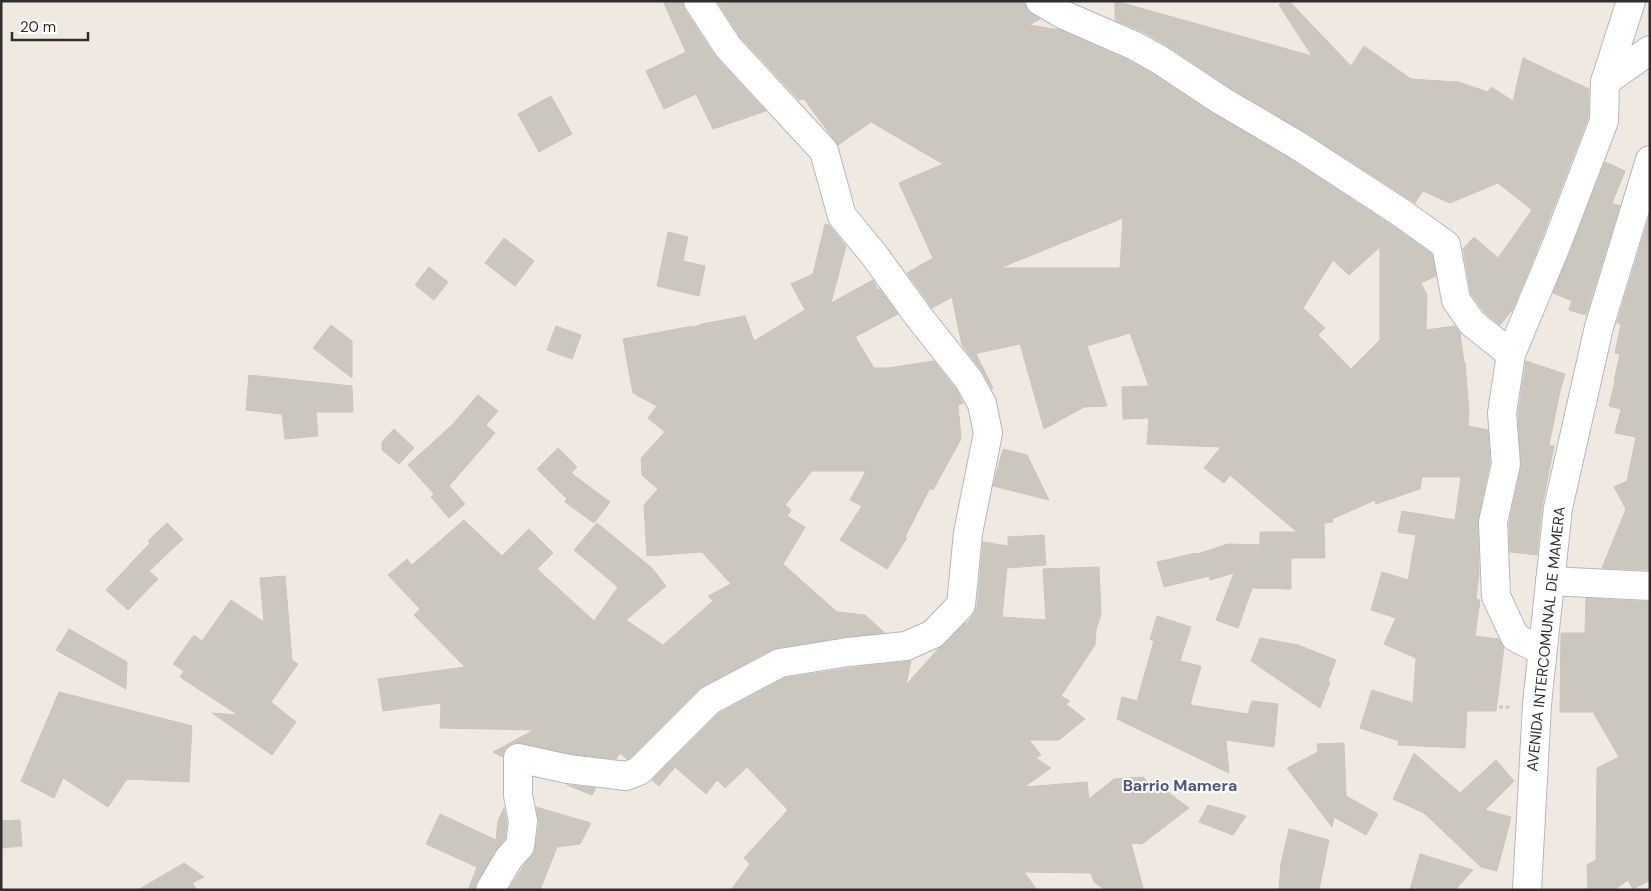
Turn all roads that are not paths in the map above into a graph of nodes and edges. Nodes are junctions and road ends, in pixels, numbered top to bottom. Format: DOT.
graph roads {
  1 [pos="698,1"];
  2 [pos="1040,1"];
  3 [pos="1631,1"];
  4 [pos="1650,50"];
  5 [pos="1604,82"];
  6 [pos="1650,160"];
  7 [pos="1511,354"];
  8 [pos="1550,581"];
  9 [pos="1650,586"];
  10 [pos="1542,651"];
  11 [pos="490,890"];
  12 [pos="1527,890"];
  1 -- 11 [label="street"];
  2 -- 7 [label="street"];
  3 -- 5 [label="street"];
  4 -- 5 [label="street"];
  5 -- 7 [label="street"];
  6 -- 8 [label="street, AVENIDA INTERCOMUNAL DE MAMERA"];
  7 -- 10 [label="street"];
  8 -- 9 [label="street"];
  8 -- 10 [label="street, AVENIDA INTERCOMUNAL DE MAMERA"];
  10 -- 12 [label="street, AVENIDA INTERCOMUNAL DE MAMERA"];
}
